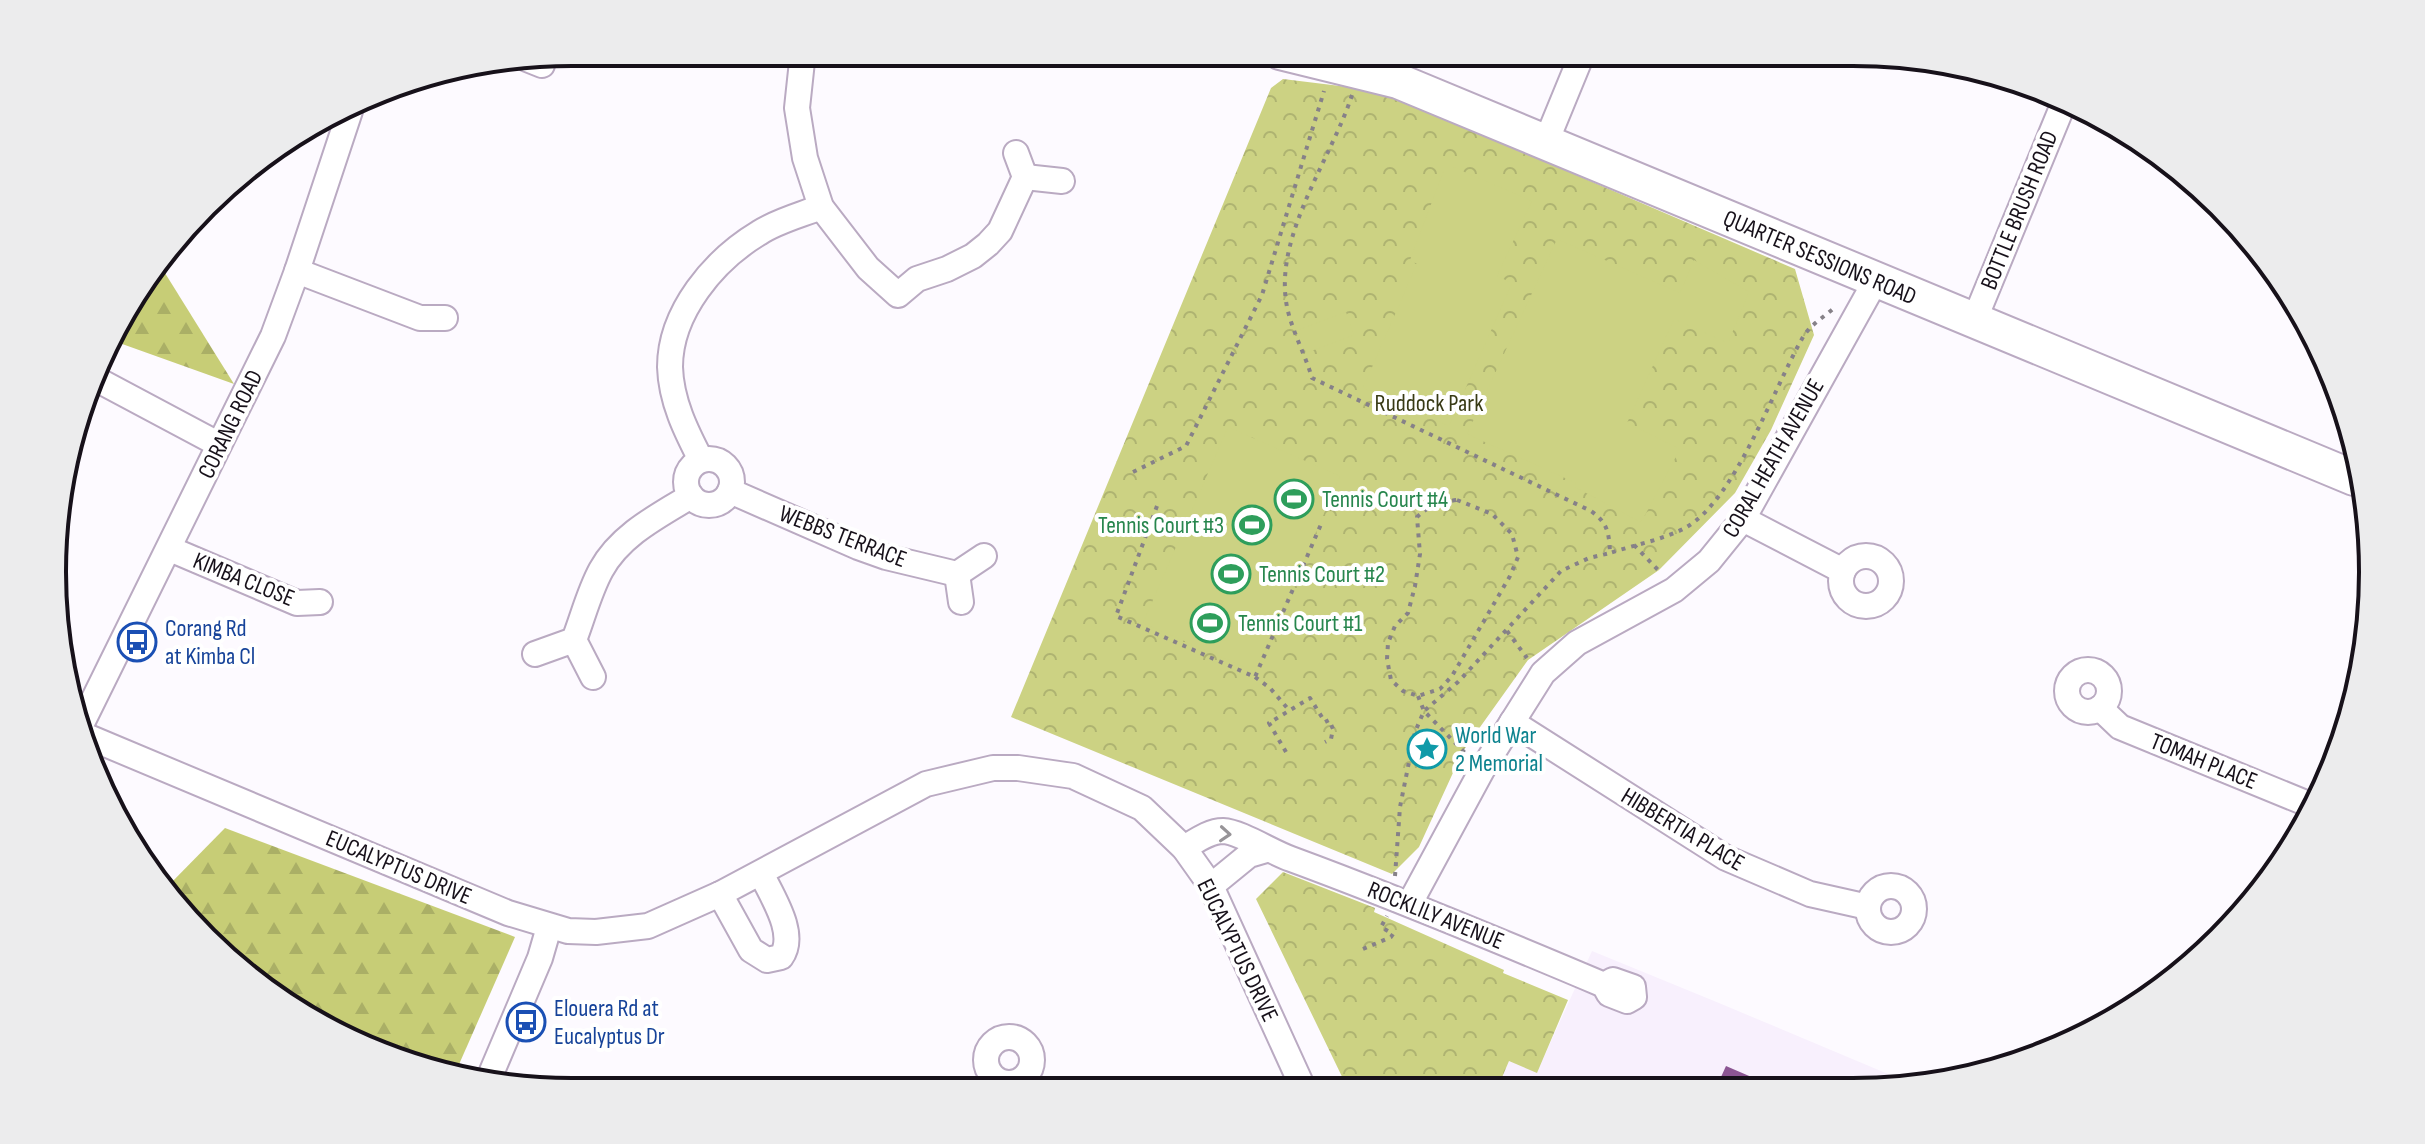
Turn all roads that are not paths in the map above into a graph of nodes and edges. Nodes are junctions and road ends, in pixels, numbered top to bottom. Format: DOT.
graph roads {
  1 [pos="802,66"];
  2 [pos="1337,66"];
  3 [pos="1577,66"];
  4 [pos="2061,111"];
  5 [pos="348,118"];
  6 [pos="1546,142"];
  7 [pos="1016,153"];
  8 [pos="1025,177"];
  9 [pos="1062,181"];
  10 [pos="821,207"];
  11 [pos="297,271"];
  12 [pos="1876,280"];
  13 [pos="445,318"];
  14 [pos="1974,321"];
  15 [pos="103,383"];
  16 [pos="218,444"];
  17 [pos="701,460"];
  18 [pos="2350,476"];
  19 [pos="730,491"];
  20 [pos="691,496"];
  21 [pos="1743,519"];
  22 [pos="170,549"];
  23 [pos="984,556"];
  24 [pos="1843,571"];
  25 [pos="957,574"];
  26 [pos="320,602"];
  27 [pos="961,602"];
  28 [pos="574,640"];
  29 [pos="535,654"];
  30 [pos="593,677"];
  31 [pos="2100,708"];
  32 [pos="86,714"];
  33 [pos="1512,722"];
  34 [pos="95,740"];
  35 [pos="2304,802"];
  36 [pos="1184,848"];
  37 [pos="1266,850"];
  38 [pos="761,873"];
  39 [pos="1211,886"];
  40 [pos="720,894"];
  41 [pos="1402,900"];
  42 [pos="1868,907"];
  43 [pos="549,927"];
  44 [pos="1604,985"];
  45 [pos="492,1071"];
  46 [pos="1299,1078"];
  1 -- 10 [label="street"];
  2 -- 6 [label="main road, QUARTER SESSIONS ROAD"];
  3 -- 6 [label="street"];
  4 -- 14 [label="street, BOTTLE BRUSH ROAD"];
  5 -- 11 [label="street, CORANG ROAD"];
  6 -- 12 [label="main road, QUARTER SESSIONS ROAD"];
  7 -- 8 [label="street"];
  8 -- 9 [label="street"];
  8 -- 10 [label="street"];
  10 -- 17 [label="street"];
  11 -- 13 [label="street"];
  11 -- 16 [label="street, CORANG ROAD"];
  12 -- 14 [label="main road, QUARTER SESSIONS ROAD"];
  12 -- 21 [label="street, CORAL HEATH AVENUE"];
  14 -- 18 [label="main road, QUARTER SESSIONS ROAD"];
  15 -- 16 [label="street"];
  16 -- 22 [label="street, CORANG ROAD"];
  17 -- 19 [label="street"];
  17 -- 20 [label="street"];
  19 -- 20 [label="street"];
  19 -- 25 [label="street, WEBBS TERRACE"];
  20 -- 28 [label="street"];
  21 -- 24 [label="street"];
  21 -- 33 [label="street, CORAL HEATH AVENUE"];
  22 -- 26 [label="street, KIMBA CLOSE"];
  22 -- 32 [label="street, CORANG ROAD"];
  23 -- 25 [label="street"];
  25 -- 27 [label="street"];
  28 -- 29 [label="street"];
  28 -- 30 [label="street"];
  31 -- 35 [label="street, TOMAH PLACE"];
  33 -- 41 [label="street, CORAL HEATH AVENUE"];
  33 -- 42 [label="street, HIBBERTIA PLACE"];
  34 -- 43 [label="street, EUCALYPTUS DRIVE"];
  36 -- 37 [label="street, ROCKLILY AVENUE, one-way"];
  36 -- 38 [label="street, EUCALYPTUS DRIVE"];
  36 -- 39 [label="street, EUCALYPTUS DRIVE"];
  37 -- 39 [label="street"];
  37 -- 41 [label="street, ROCKLILY AVENUE"];
  38 -- 40 [label="street, EUCALYPTUS DRIVE"];
  38 -- 40 [label="street"];
  39 -- 46 [label="street, EUCALYPTUS DRIVE"];
  40 -- 43 [label="street, EUCALYPTUS DRIVE"];
  41 -- 44 [label="street, ROCKLILY AVENUE"];
  43 -- 45 [label="street"];
}
